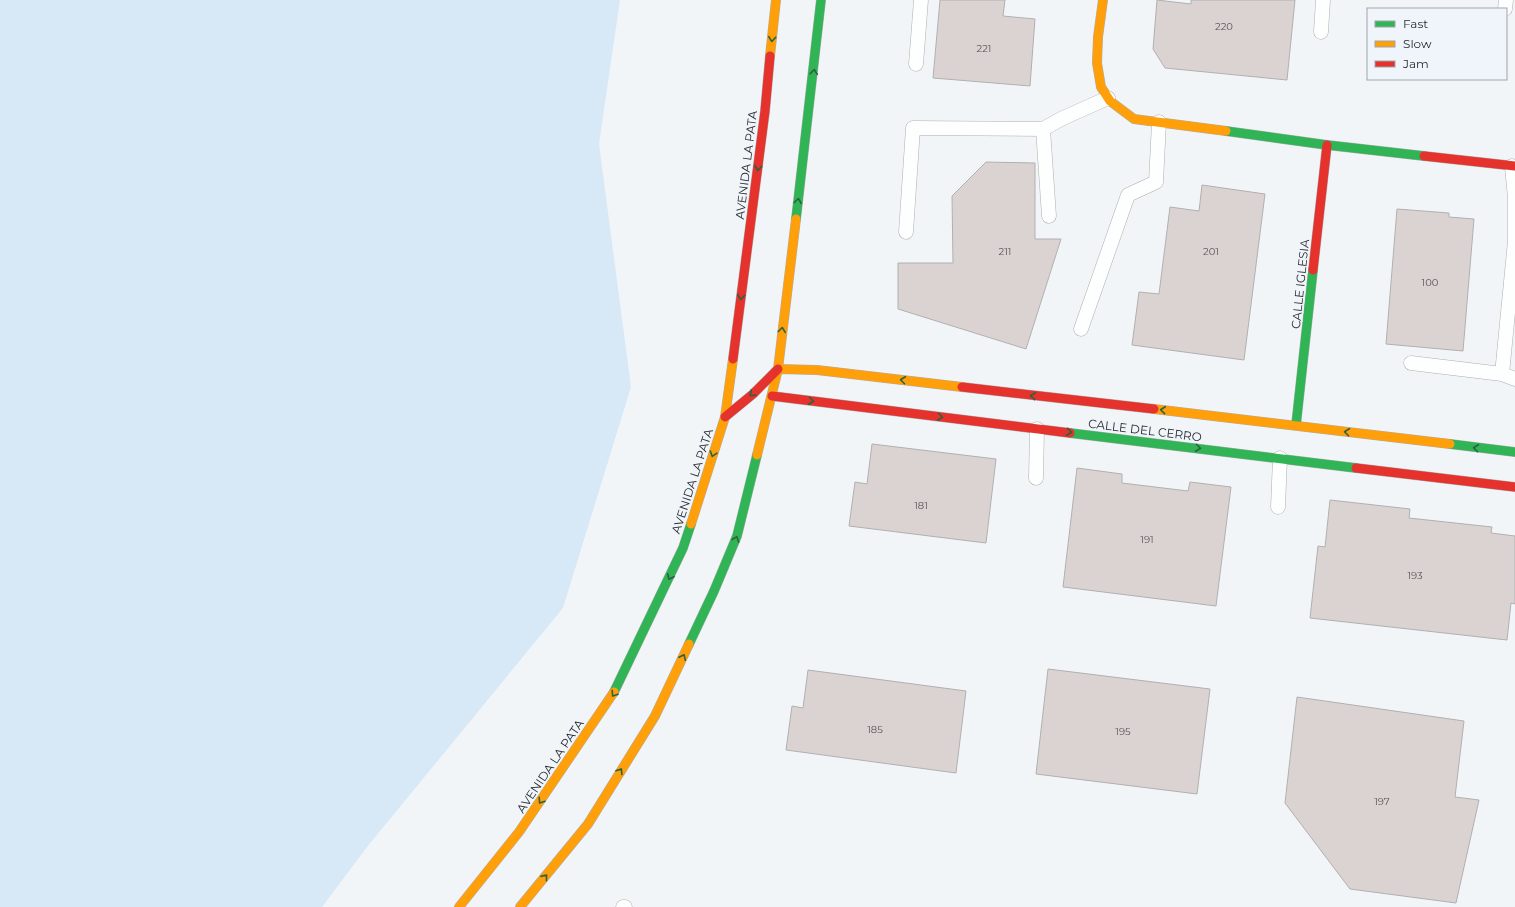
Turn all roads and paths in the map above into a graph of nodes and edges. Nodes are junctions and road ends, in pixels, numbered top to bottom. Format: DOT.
graph roads {
  1 [pos="776,0"];
  2 [pos="821,0"];
  3 [pos="921,0"];
  4 [pos="1103,0"];
  5 [pos="1323,0"];
  6 [pos="1321,32"];
  7 [pos="916,64"];
  8 [pos="1108,98"];
  9 [pos="1159,122"];
  10 [pos="1043,129"];
  11 [pos="1327,144"];
  12 [pos="1513,166"];
  13 [pos="1049,216"];
  14 [pos="906,232"];
  15 [pos="1081,329"];
  16 [pos="1411,363"];
  17 [pos="778,369"];
  18 [pos="1502,374"];
  19 [pos="1515,379"];
  20 [pos="772,396"];
  21 [pos="725,417"];
  22 [pos="1296,425"];
  23 [pos="1037,428"];
  24 [pos="1515,452"];
  25 [pos="1280,458"];
  26 [pos="1036,478"];
  27 [pos="1515,487"];
  28 [pos="1278,507"];
  29 [pos="459,907"];
  30 [pos="520,907"];
  1 -- 21 [label="main road, AVENIDA LA PATA, one-way"];
  17 -- 2 [label="main road, one-way"];
  3 -- 7 [label="lane"];
  4 -- 8 [label="main road"];
  5 -- 6 [label="lane"];
  8 -- 9 [label="main road"];
  8 -- 10 [label="lane"];
  9 -- 11 [label="main road"];
  9 -- 15 [label="lane"];
  10 -- 13 [label="lane"];
  10 -- 14 [label="lane"];
  11 -- 12 [label="main road"];
  11 -- 22 [label="main road, CALLE IGLESIA"];
  12 -- 18 [label="lane"];
  16 -- 18 [label="lane"];
  17 -- 20 [label="main road"];
  17 -- 21 [label="main road, one-way"];
  22 -- 17 [label="main road, CALLE DEL CERRO, one-way"];
  18 -- 19 [label="lane"];
  20 -- 23 [label="main road, CALLE DEL CERRO, one-way"];
  30 -- 20 [label="main road, one-way"];
  21 -- 29 [label="main road, AVENIDA LA PATA, one-way"];
  24 -- 22 [label="main road, CALLE DEL CERRO, one-way"];
  23 -- 25 [label="main road, CALLE DEL CERRO, one-way"];
  23 -- 26 [label="lane"];
  25 -- 27 [label="main road, CALLE DEL CERRO"];
  25 -- 28 [label="lane"];
}
